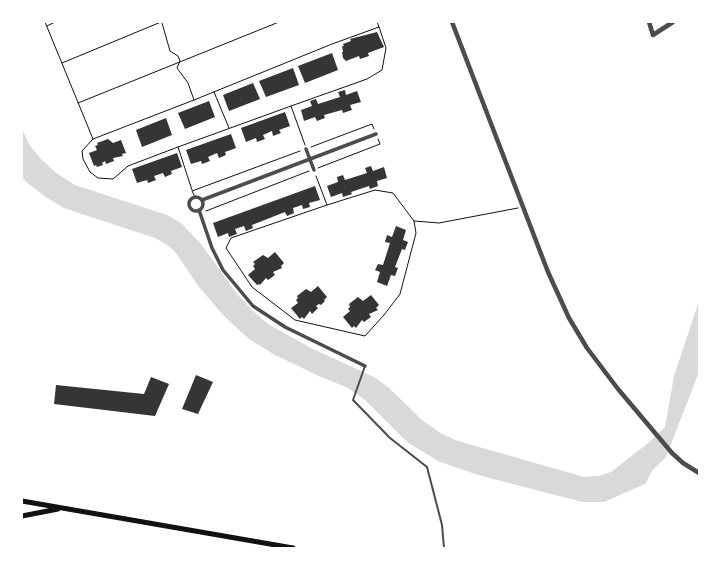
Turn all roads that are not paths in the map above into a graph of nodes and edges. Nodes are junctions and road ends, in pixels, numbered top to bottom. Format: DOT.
graph roads {
  1 [pos="452,22"];
  2 [pos="649,22"];
  3 [pos="672,22"];
  4 [pos="376,134"];
  5 [pos="306,149"];
  6 [pos="310,160"];
  7 [pos="314,170"];
  8 [pos="202,200"];
  9 [pos="199,212"];
  10 [pos="365,366"];
  11 [pos="699,473"];
  12 [pos="22,501"];
  13 [pos="62,508"];
  14 [pos="22,516"];
  15 [pos="293,548"];
  16 [pos="444,548"];
  1 -- 11 [label="street"];
  2 -- 3 [label="street"];
  4 -- 6 [label="street"];
  5 -- 6 [label="street"];
  6 -- 7 [label="street"];
  6 -- 8 [label="street"];
  8 -- 9 [label="street"];
  8 -- 9 [label="street"];
  9 -- 10 [label="street"];
  10 -- 16 [label="lane"];
  12 -- 13 [label="main road"];
  13 -- 14 [label="main road"];
  13 -- 15 [label="main road"];
}
